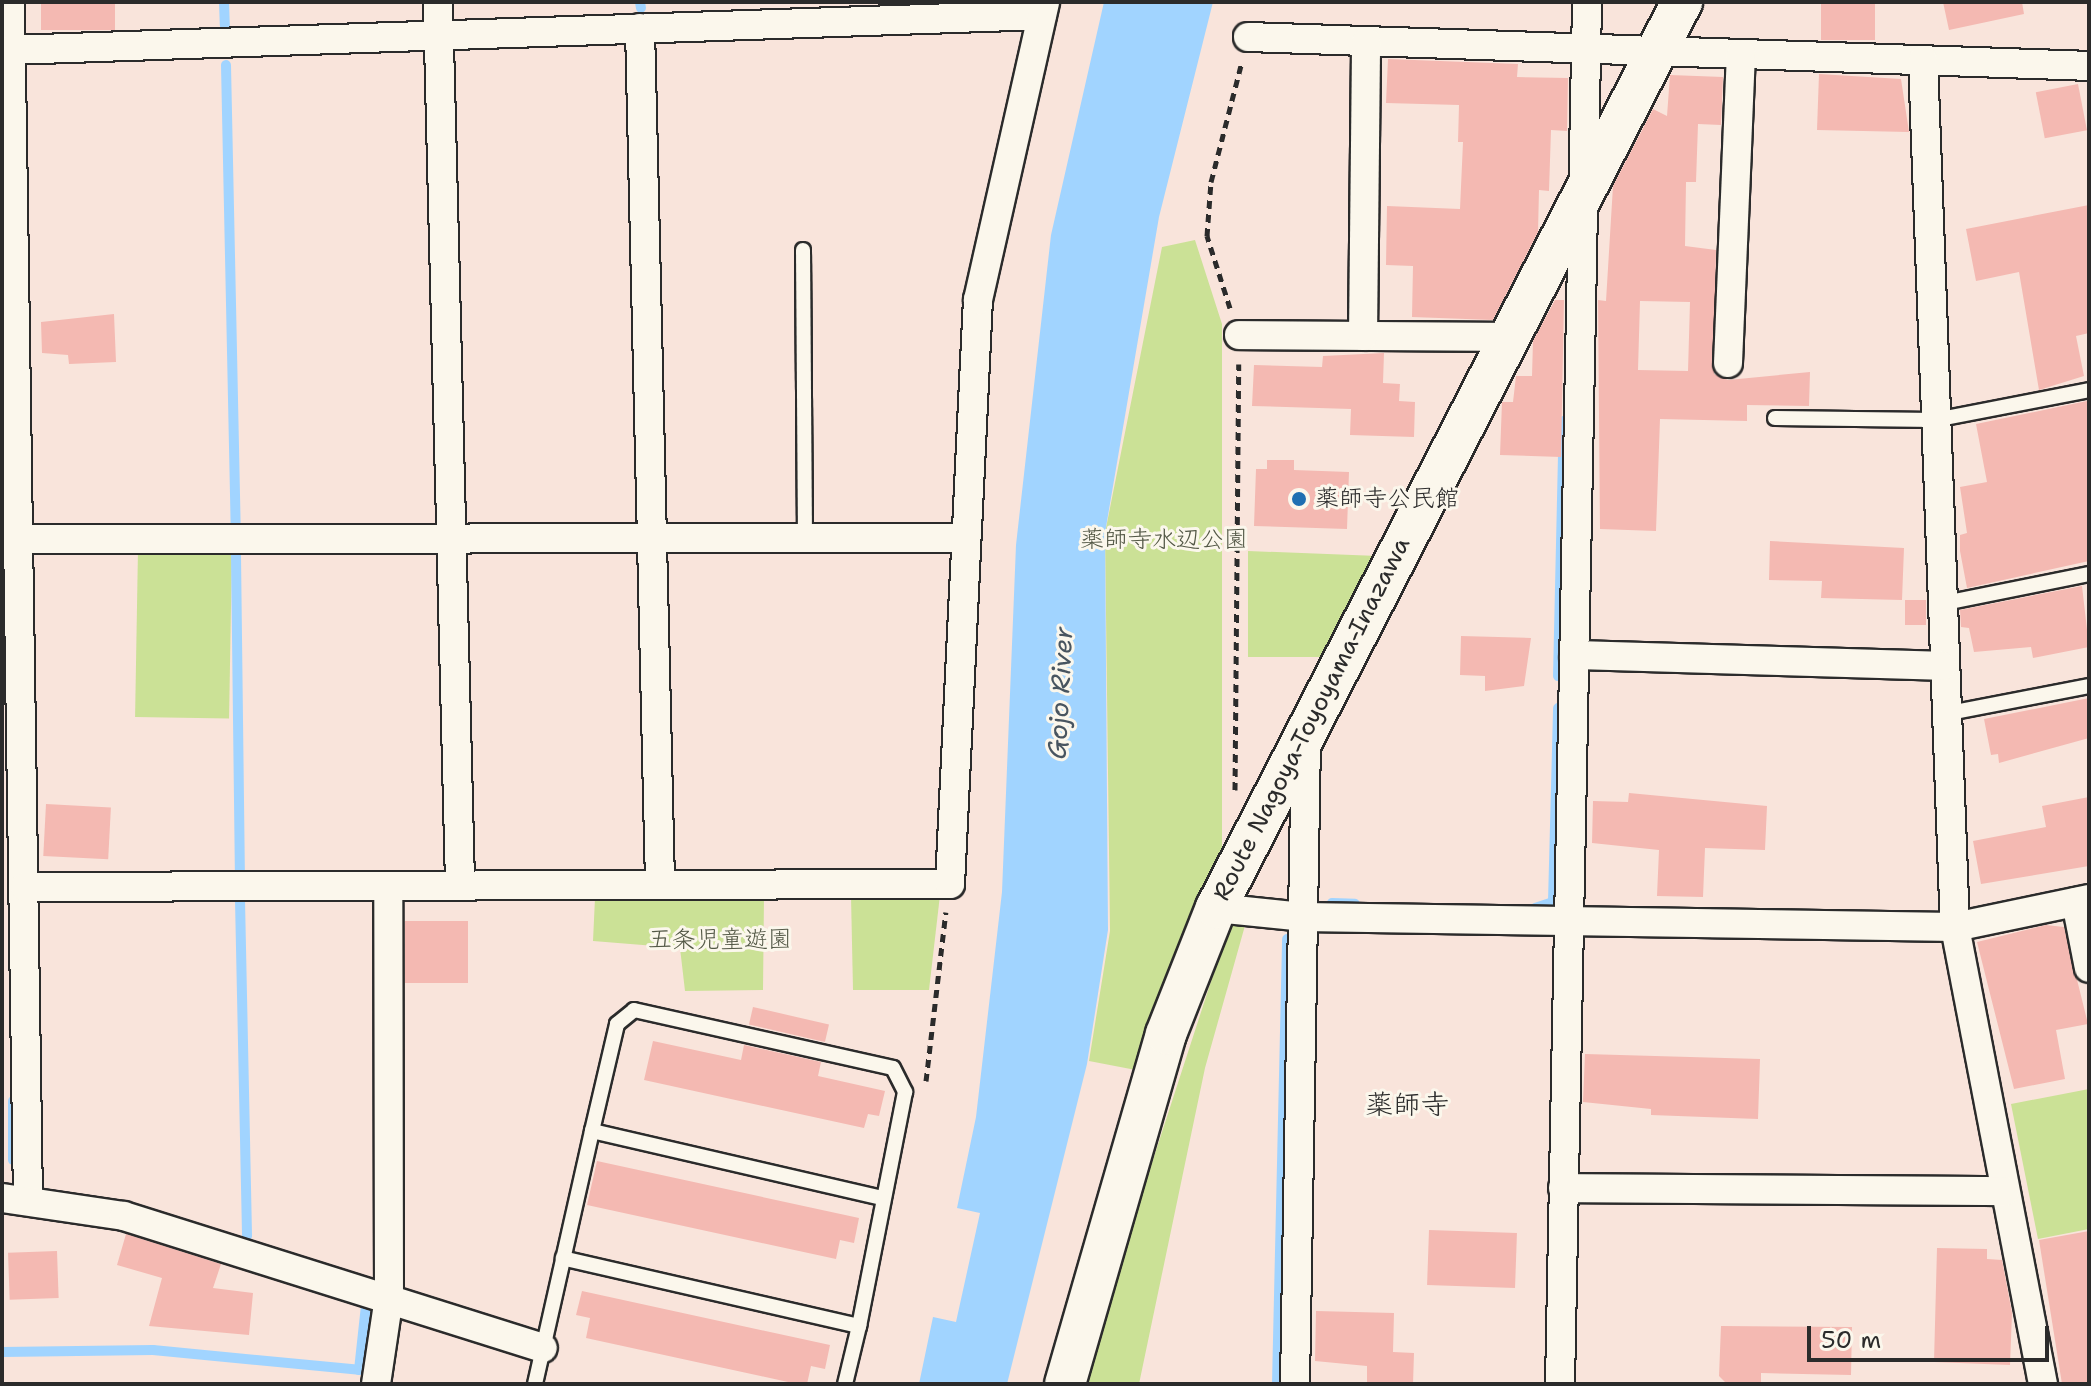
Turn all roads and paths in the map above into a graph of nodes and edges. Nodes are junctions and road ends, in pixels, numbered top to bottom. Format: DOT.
graph roads {
  1 [pos="10,2"];
  2 [pos="438,2"];
  3 [pos="1587,2"];
  4 [pos="1682,2"];
  5 [pos="1043,8"];
  6 [pos="844,11"];
  7 [pos="640,28"];
  8 [pos="439,33"];
  9 [pos="1248,37"];
  10 [pos="1366,42"];
  11 [pos="1586,49"];
  12 [pos="1657,49"];
  13 [pos="10,50"];
  14 [pos="1741,54"];
  15 [pos="1923,60"];
  16 [pos="2089,66"];
  17 [pos="1582,187"];
  18 [pos="8,200"];
  19 [pos="803,250"];
  20 [pos="1239,335"];
  21 [pos="1363,336"];
  22 [pos="1504,337"];
  23 [pos="1728,363"];
  24 [pos="2089,390"];
  25 [pos="1775,418"];
  26 [pos="1935,420"];
  27 [pos="9,538"];
  28 [pos="963,538"];
  29 [pos="653,539"];
  30 [pos="805,539"];
  31 [pos="451,541"];
  32 [pos="2089,574"];
  33 [pos="1940,604"];
  34 [pos="1574,655"];
  35 [pos="1942,666"];
  36 [pos="2089,686"];
  37 [pos="1944,714"];
  38 [pos="1306,732"];
  39 [pos="12,760"];
  40 [pos="1235,807"];
  41 [pos="660,882"];
  42 [pos="460,885"];
  43 [pos="25,887"];
  44 [pos="388,887"];
  45 [pos="2082,900"];
  46 [pos="1216,908"];
  47 [pos="1303,917"];
  48 [pos="1570,920"];
  49 [pos="1955,927"];
  50 [pos="2089,968"];
  51 [pos="14,978"];
  52 [pos="592,1131"];
  53 [pos="1563,1188"];
  54 [pos="2005,1191"];
  55 [pos="15,1198"];
  56 [pos="883,1198"];
  57 [pos="563,1258"];
  58 [pos="389,1297"];
  59 [pos="859,1326"];
  60 [pos="543,1348"];
  61 [pos="376,1384"];
  62 [pos="535,1384"];
  63 [pos="845,1384"];
  64 [pos="1065,1384"];
  65 [pos="1295,1384"];
  66 [pos="1560,1384"];
  67 [pos="2043,1384"];
  1 -- 13 [label="street"];
  2 -- 8 [label="street"];
  3 -- 11 [label="street"];
  4 -- 12 [label="main road, Route Nagoya-Toyoyama-Inazawa"];
  5 -- 6 [label="street"];
  5 -- 28 [label="street"];
  6 -- 7 [label="street"];
  7 -- 8 [label="street"];
  7 -- 29 [label="street"];
  8 -- 13 [label="street"];
  8 -- 31 [label="street"];
  9 -- 10 [label="street"];
  9 -- 20 [label="path"];
  10 -- 11 [label="street"];
  10 -- 21 [label="street"];
  11 -- 12 [label="street"];
  11 -- 17 [label="street"];
  12 -- 14 [label="street"];
  12 -- 17 [label="main road, Route Nagoya-Toyoyama-Inazawa"];
  13 -- 18 [label="street"];
  14 -- 15 [label="street"];
  14 -- 23 [label="street"];
  15 -- 16 [label="street"];
  15 -- 26 [label="street"];
  17 -- 22 [label="main road, Route Nagoya-Toyoyama-Inazawa"];
  17 -- 34 [label="street"];
  18 -- 27 [label="street"];
  19 -- 30 [label="lane"];
  20 -- 21 [label="street"];
  20 -- 40 [label="path"];
  21 -- 22 [label="street"];
  22 -- 38 [label="main road, Route Nagoya-Toyoyama-Inazawa"];
  24 -- 26 [label="lane"];
  25 -- 26 [label="lane"];
  26 -- 33 [label="street"];
  27 -- 31 [label="street"];
  27 -- 39 [label="street"];
  28 -- 30 [label="street"];
  28 -- 41 [label="street"];
  29 -- 30 [label="street"];
  29 -- 31 [label="street"];
  29 -- 41 [label="street"];
  31 -- 42 [label="street"];
  32 -- 33 [label="lane"];
  33 -- 35 [label="street"];
  34 -- 35 [label="street"];
  34 -- 48 [label="street"];
  35 -- 37 [label="street"];
  36 -- 37 [label="lane"];
  37 -- 49 [label="street"];
  38 -- 46 [label="main road, Route Nagoya-Toyoyama-Inazawa"];
  38 -- 47 [label="street"];
  39 -- 43 [label="street"];
  41 -- 42 [label="street"];
  42 -- 44 [label="street"];
  43 -- 44 [label="street"];
  43 -- 51 [label="street"];
  44 -- 58 [label="street"];
  45 -- 49 [label="street"];
  45 -- 50 [label="street"];
  46 -- 47 [label="street"];
  46 -- 64 [label="main road, Route Nagoya-Toyoyama-Inazawa"];
  47 -- 48 [label="street"];
  47 -- 65 [label="street"];
  48 -- 49 [label="street"];
  48 -- 53 [label="street"];
  49 -- 54 [label="street"];
  51 -- 55 [label="street"];
  52 -- 56 [label="lane"];
  52 -- 56 [label="lane"];
  52 -- 57 [label="lane"];
  53 -- 54 [label="street"];
  53 -- 66 [label="street"];
  54 -- 67 [label="street"];
  55 -- 58 [label="street"];
  56 -- 59 [label="lane"];
  57 -- 59 [label="lane"];
  57 -- 60 [label="lane"];
  58 -- 60 [label="street"];
  58 -- 61 [label="street"];
  59 -- 63 [label="lane"];
  60 -- 62 [label="lane"];
}
